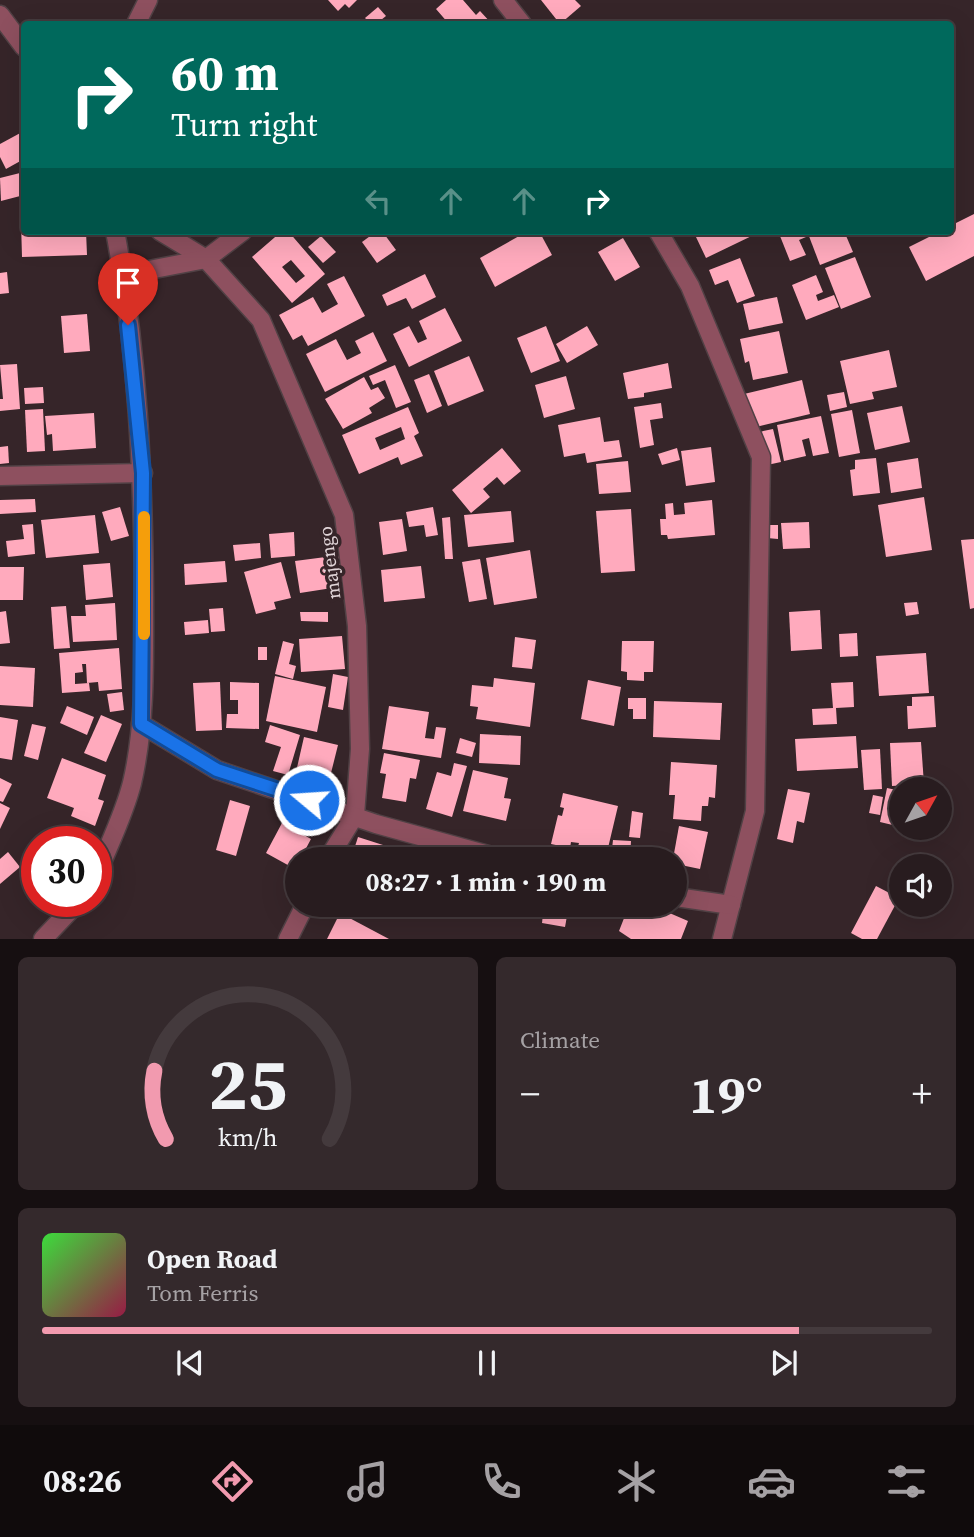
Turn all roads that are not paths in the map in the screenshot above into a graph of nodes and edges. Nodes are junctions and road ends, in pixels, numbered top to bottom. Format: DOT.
graph roads {
  1 [pos="148,0"];
  2 [pos="503,0"];
  3 [pos="0,15"];
  4 [pos="138,21"];
  5 [pos="514,21"];
  6 [pos="21,43"];
  7 [pos="116,235"];
  8 [pos="166,235"];
  9 [pos="238,235"];
  10 [pos="660,235"];
  11 [pos="205,260"];
  12 [pos="123,275"];
  13 [pos="143,473"];
  14 [pos="0,477"];
  15 [pos="141,724"];
  16 [pos="355,815"];
  17 [pos="112,836"];
  18 [pos="335,847"];
  19 [pos="459,847"];
  20 [pos="687,899"];
  21 [pos="731,905"];
  22 [pos="64,917"];
  23 [pos="299,917"];
  24 [pos="43,939"];
  25 [pos="288,939"];
  26 [pos="722,939"];
  1 -- 4 [label="street"];
  2 -- 5 [label="street"];
  3 -- 6 [label="street"];
  7 -- 12 [label="street"];
  8 -- 11 [label="street, majengo"];
  9 -- 11 [label="street"];
  10 -- 21 [label="street"];
  11 -- 12 [label="street"];
  11 -- 16 [label="street, majengo"];
  12 -- 13 [label="street"];
  13 -- 14 [label="street"];
  13 -- 15 [label="street"];
  15 -- 16 [label="street"];
  15 -- 17 [label="street"];
  16 -- 18 [label="street"];
  16 -- 19 [label="street"];
  20 -- 21 [label="street"];
  21 -- 26 [label="street"];
  22 -- 24 [label="street"];
  23 -- 25 [label="street"];
}
